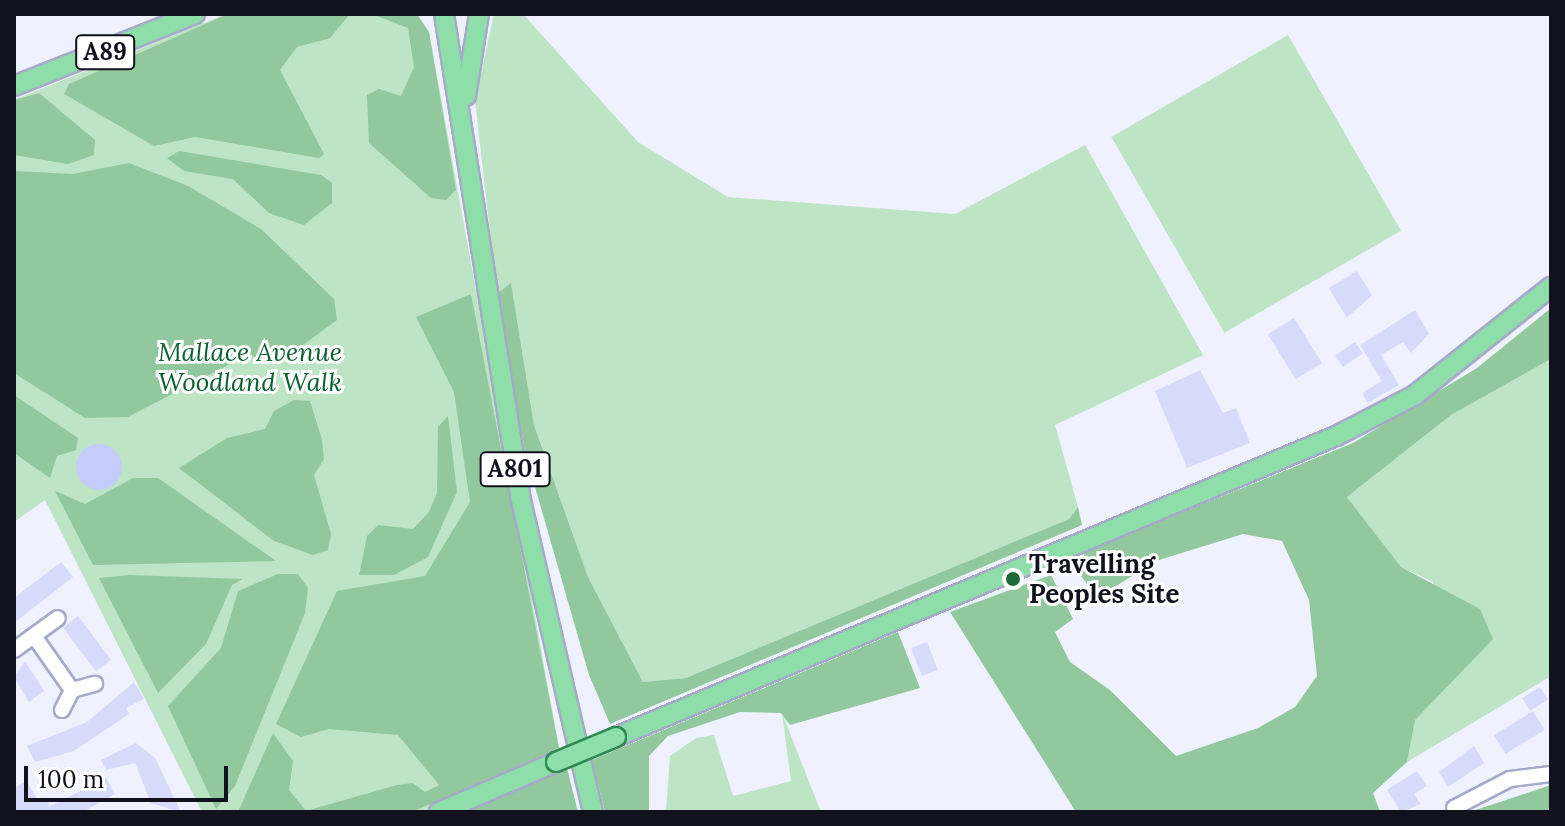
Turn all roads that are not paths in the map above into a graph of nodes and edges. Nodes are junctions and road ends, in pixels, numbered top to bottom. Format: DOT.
graph roads {
  1 [pos="195,14"];
  2 [pos="444,14"];
  3 [pos="479,14"];
  4 [pos="14,86"];
  5 [pos="462,122"];
  6 [pos="1551,287"];
  7 [pos="58,618"];
  8 [pos="34,636"];
  9 [pos="14,650"];
  10 [pos="95,684"];
  11 [pos="72,690"];
  12 [pos="62,710"];
  13 [pos="1551,774"];
  14 [pos="1454,808"];
  15 [pos="439,812"];
  16 [pos="593,812"];
  1 -- 4 [label="main road, A89"];
  2 -- 5 [label="main road, A801"];
  3 -- 5 [label="main road, A801"];
  5 -- 16 [label="main road, A801"];
  6 -- 15 [label="main road, bridge"];
  7 -- 8 [label="street"];
  8 -- 9 [label="street"];
  8 -- 11 [label="street"];
  10 -- 11 [label="street"];
  11 -- 12 [label="street"];
  13 -- 14 [label="street"];
}
